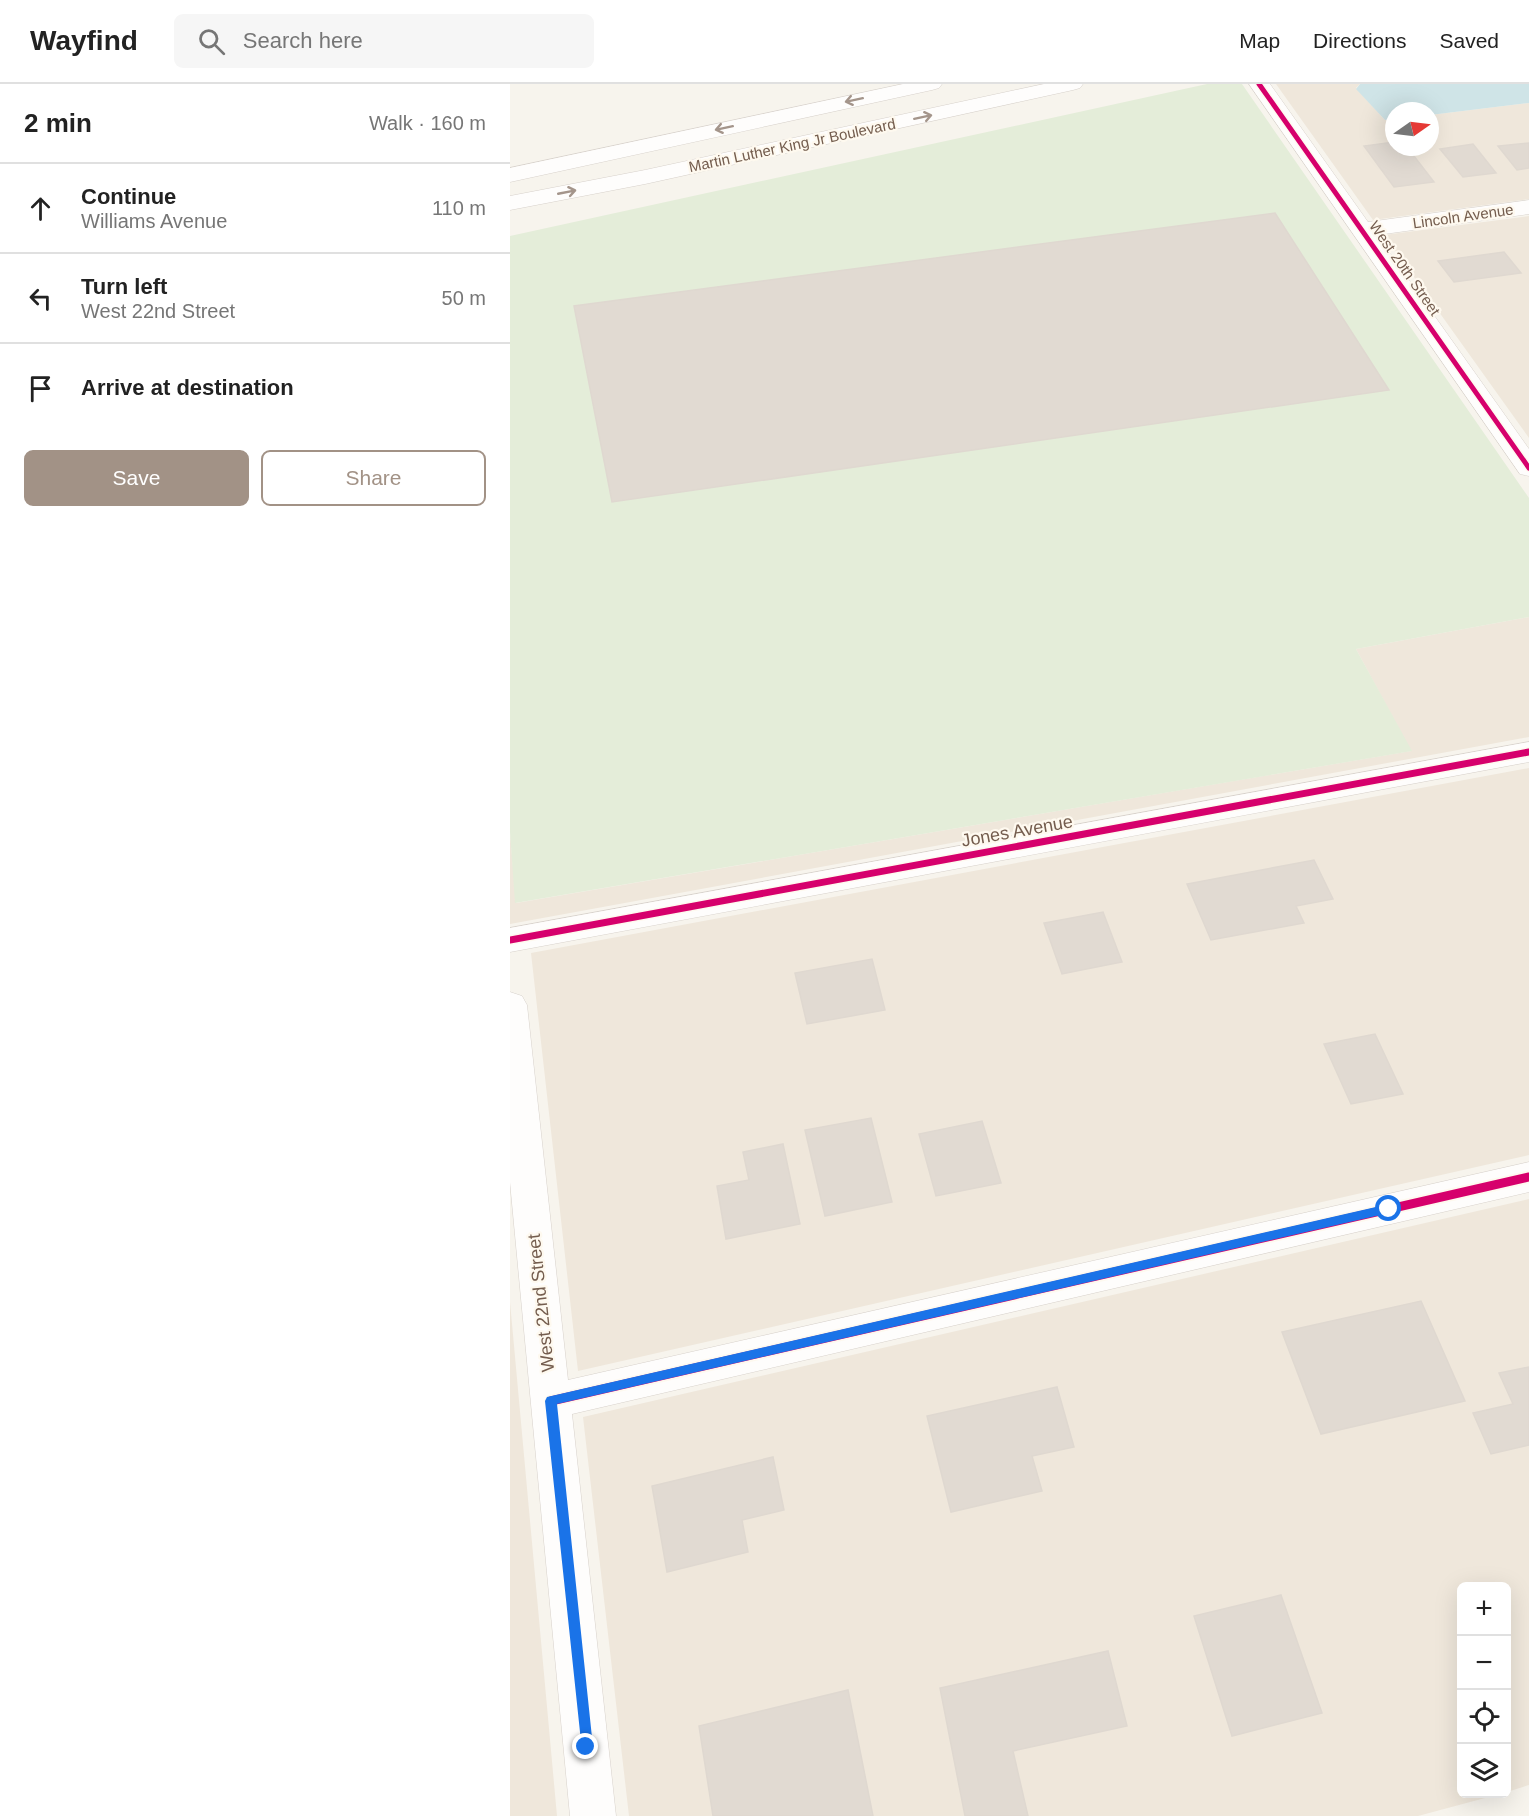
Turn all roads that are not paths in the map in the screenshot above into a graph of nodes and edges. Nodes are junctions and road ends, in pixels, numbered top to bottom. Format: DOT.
graph roads {
  1 [pos="932,84"];
  2 [pos="1073,84"];
  3 [pos="1259,84"];
  4 [pos="565,162"];
  5 [pos="510,175"];
  6 [pos="510,202"];
  7 [pos="1529,207"];
  8 [pos="1362,230"];
  9 [pos="1529,468"];
  10 [pos="1529,752"];
  11 [pos="510,940"];
  12 [pos="510,1005"];
  13 [pos="1529,1177"];
  14 [pos="551,1401"];
  15 [pos="593,1816"];
  1 -- 4 [label="street, Martin Luther King Jr Boulevard, one-way"];
  6 -- 2 [label="street, Martin Luther King Jr Boulevard, one-way"];
  3 -- 8 [label="street, West 20th Street"];
  4 -- 5 [label="street, Martin Luther King Jr Boulevard"];
  4 -- 6 [label="street"];
  7 -- 8 [label="street, Lincoln Avenue"];
  8 -- 9 [label="street, West 20th Street"];
  10 -- 11 [label="street, Jones Avenue"];
  12 -- 14 [label="street, West 22nd Street"];
  13 -- 14 [label="street"];
  14 -- 15 [label="street, West 22nd Street"];
}
